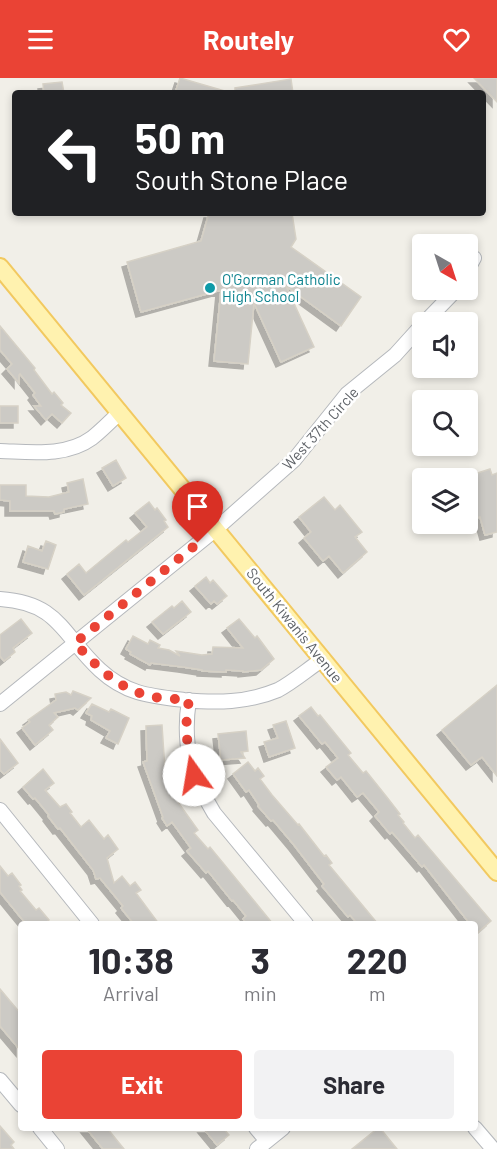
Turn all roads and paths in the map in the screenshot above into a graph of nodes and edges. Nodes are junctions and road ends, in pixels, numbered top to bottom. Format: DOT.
graph roads {
  1 [pos="0,267"];
  2 [pos="446,300"];
  3 [pos="435,312"];
  4 [pos="412,336"];
  5 [pos="120,412"];
  6 [pos="0,451"];
  7 [pos="216,529"];
  8 [pos="0,599"];
  9 [pos="75,643"];
  10 [pos="323,659"];
  11 [pos="189,700"];
  12 [pos="0,705"];
  13 [pos="0,810"];
  14 [pos="497,872"];
  15 [pos="90,921"];
  16 [pos="304,921"];
  17 [pos="2,1087"];
  18 [pos="18,1103"];
  19 [pos="42,1131"];
  20 [pos="279,1131"];
  21 [pos="478,1131"];
  22 [pos="262,1145"];
  23 [pos="57,1149"];
  24 [pos="493,1149"];
  1 -- 5 [label="main road, South Kiwanis Avenue"];
  2 -- 3 [label="street, West 37th Circle"];
  4 -- 7 [label="street, West 37th Circle"];
  5 -- 6 [label="street"];
  5 -- 7 [label="main road, South Kiwanis Avenue"];
  7 -- 9 [label="street, West 37th Circle"];
  7 -- 10 [label="main road, South Kiwanis Avenue"];
  8 -- 9 [label="street"];
  9 -- 11 [label="street"];
  9 -- 12 [label="street, West 37th Circle"];
  10 -- 11 [label="street"];
  10 -- 14 [label="main road, South Kiwanis Avenue"];
  11 -- 16 [label="street"];
  13 -- 15 [label="street"];
  17 -- 18 [label="street"];
  19 -- 23 [label="street"];
  20 -- 22 [label="street"];
  21 -- 24 [label="street"];
}
